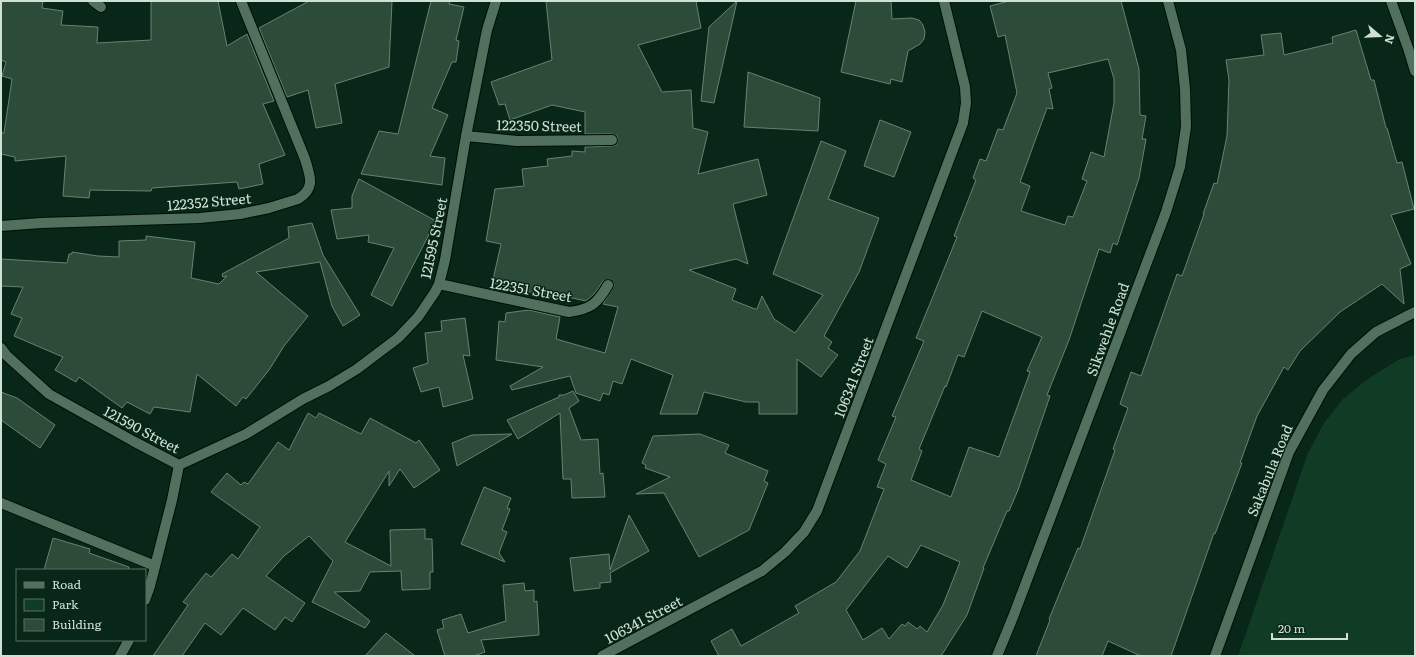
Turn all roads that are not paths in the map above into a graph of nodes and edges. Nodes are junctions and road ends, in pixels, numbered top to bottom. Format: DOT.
graph roads {
  1 [pos="241,1"];
  2 [pos="496,1"];
  3 [pos="944,1"];
  4 [pos="1168,1"];
  5 [pos="1391,1"];
  6 [pos="1415,71"];
  7 [pos="466,136"];
  8 [pos="612,140"];
  9 [pos="1,226"];
  10 [pos="439,284"];
  11 [pos="608,284"];
  12 [pos="1415,312"];
  13 [pos="1,348"];
  14 [pos="179,465"];
  15 [pos="1,503"];
  16 [pos="154,566"];
  17 [pos="146,597"];
  18 [pos="128,641"];
  19 [pos="120,656"];
  20 [pos="602,656"];
  21 [pos="997,656"];
  22 [pos="1214,656"];
  1 -- 9 [label="street, 122352 Street"];
  2 -- 7 [label="street, 121595 Street"];
  3 -- 20 [label="street, 106341 Street"];
  4 -- 21 [label="street, Sikwehle Road"];
  5 -- 6 [label="street"];
  7 -- 8 [label="street, 122350 Street"];
  7 -- 10 [label="street, 121595 Street"];
  10 -- 11 [label="street, 122351 Street"];
  10 -- 14 [label="street, 121595 Street"];
  12 -- 22 [label="street, Sakabula Road"];
  13 -- 14 [label="street, 121590 Street"];
  14 -- 16 [label="street, 121590 Street"];
  15 -- 16 [label="street"];
  16 -- 17 [label="street, 121590 Street"];
  18 -- 19 [label="street"];
}
